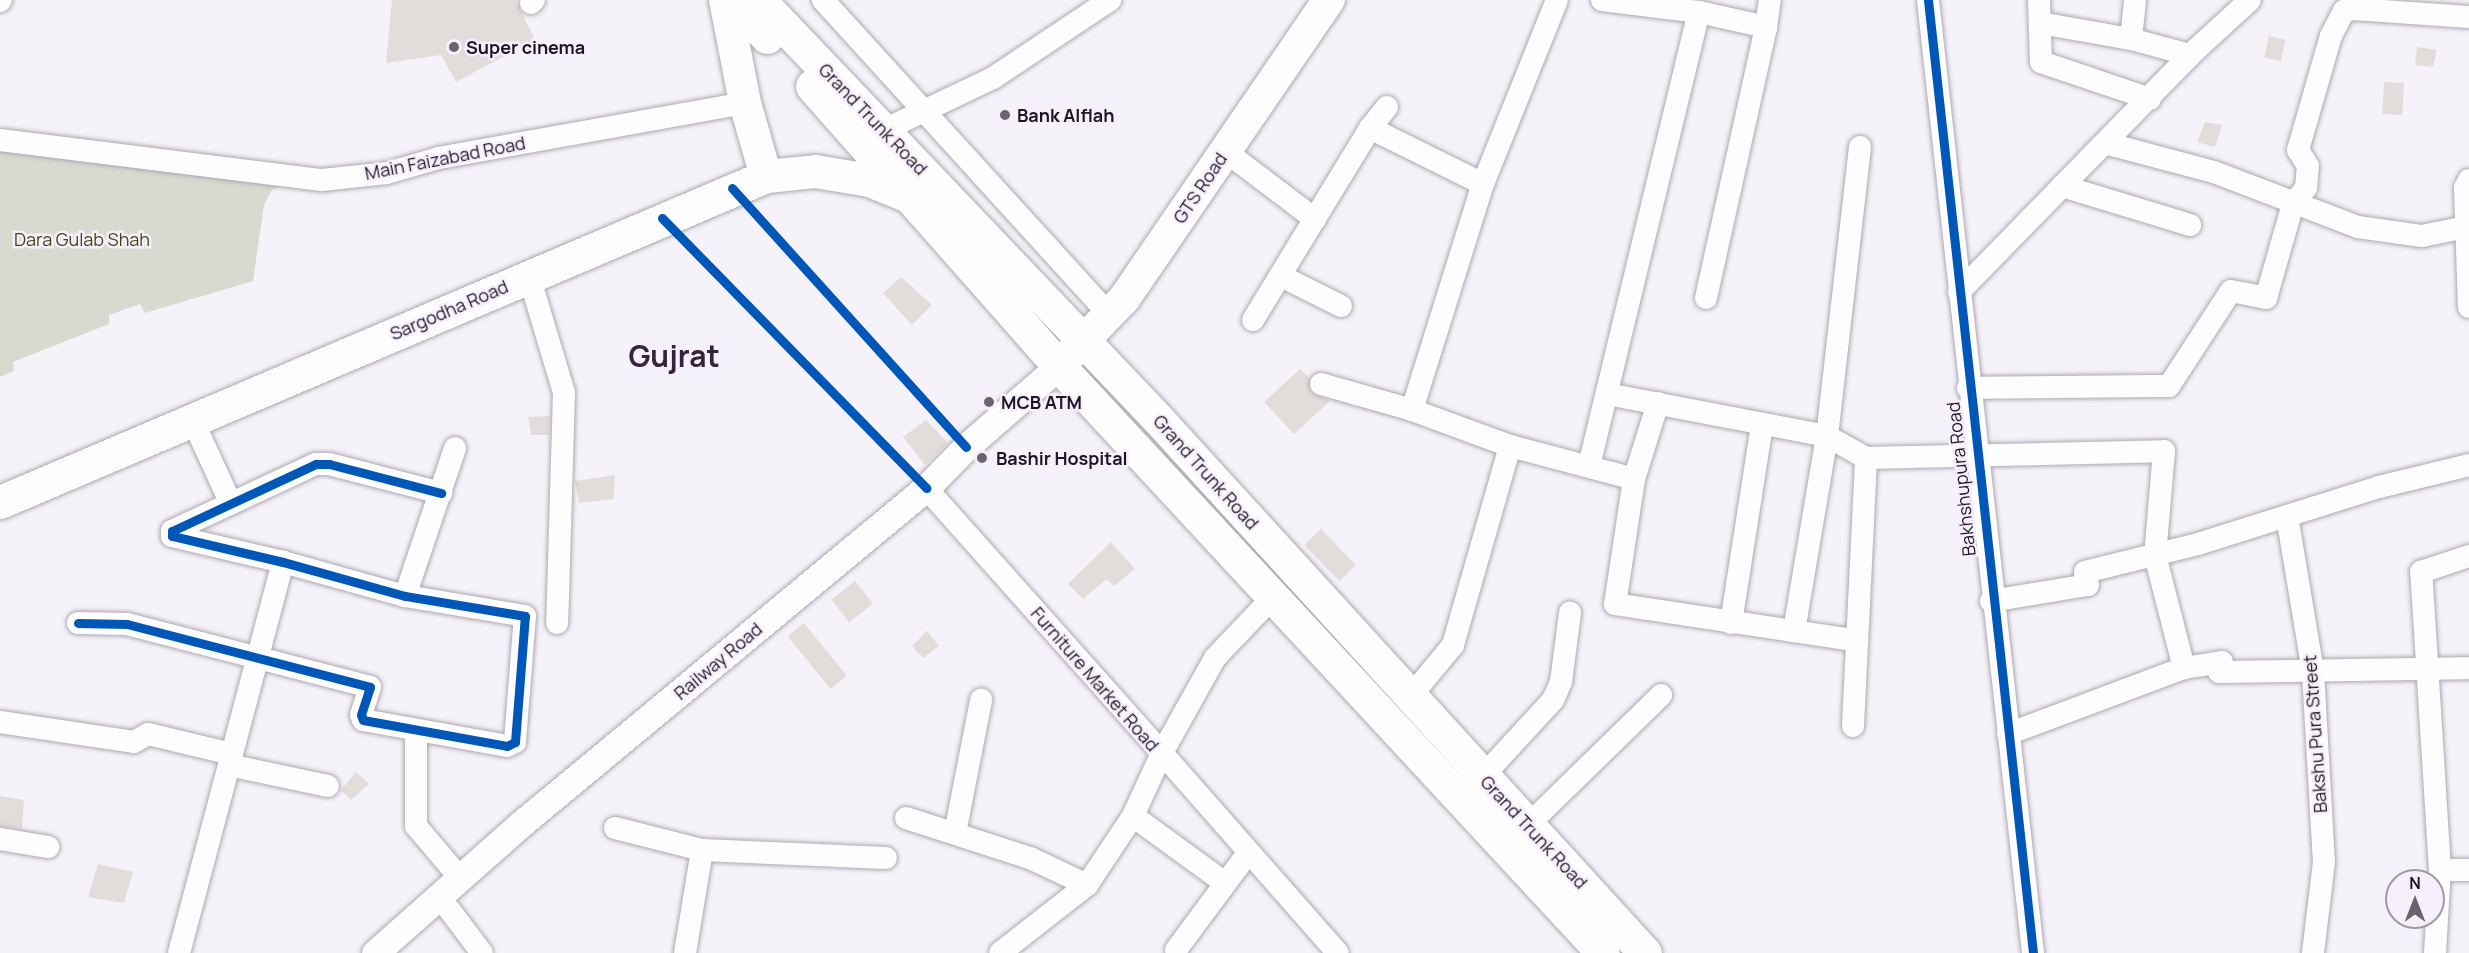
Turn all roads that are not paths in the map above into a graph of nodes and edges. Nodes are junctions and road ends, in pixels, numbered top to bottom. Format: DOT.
graph roads {
  1 [pos="725,0"];
  2 [pos="732,0"];
  3 [pos="759,0"];
  4 [pos="823,0"];
  5 [pos="1110,0"];
  6 [pos="1329,0"];
  7 [pos="1557,0"];
  8 [pos="1602,0"];
  9 [pos="1770,0"];
  10 [pos="1928,0"];
  11 [pos="2039,0"];
  12 [pos="2135,0"];
  13 [pos="2250,0"];
  14 [pos="2355,5"];
  15 [pos="1700,12"];
  16 [pos="2469,17"];
  17 [pos="2040,23"];
  18 [pos="1766,27"];
  19 [pos="2131,39"];
  20 [pos="2190,56"];
  21 [pos="2150,99"];
  22 [pos="745,103"];
  23 [pos="1387,107"];
  24 [pos="923,111"];
  25 [pos="1370,128"];
  26 [pos="884,130"];
  27 [pos="0,140"];
  28 [pos="2105,143"];
  29 [pos="1860,147"];
  30 [pos="1225,151"];
  31 [pos="766,176"];
  32 [pos="2469,180"];
  33 [pos="1483,184"];
  34 [pos="2062,186"];
  35 [pos="905,195"];
  36 [pos="2293,204"];
  37 [pos="1315,219"];
  38 [pos="2190,225"];
  39 [pos="2466,227"];
  40 [pos="529,276"];
  41 [pos="1281,276"];
  42 [pos="1959,292"];
  43 [pos="1706,298"];
  44 [pos="1341,306"];
  45 [pos="2469,307"];
  46 [pos="1112,316"];
  47 [pos="1253,321"];
  48 [pos="1086,343"];
  49 [pos="1059,366"];
  50 [pos="1321,384"];
  51 [pos="1968,388"];
  52 [pos="1607,394"];
  53 [pos="1658,403"];
  54 [pos="1412,410"];
  55 [pos="193,421"];
  56 [pos="1762,423"];
  57 [pos="1827,436"];
  58 [pos="1510,446"];
  59 [pos="455,448"];
  60 [pos="1975,454"];
  61 [pos="1866,458"];
  62 [pos="2469,465"];
  63 [pos="1589,466"];
  64 [pos="1634,479"];
  65 [pos="926,488"];
  66 [pos="441,493"];
  67 [pos="0,502"];
  68 [pos="230,502"];
  69 [pos="2287,516"];
  70 [pos="2155,555"];
  71 [pos="2469,556"];
  72 [pos="283,562"];
  73 [pos="405,596"];
  74 [pos="1274,596"];
  75 [pos="1991,601"];
  76 [pos="1570,613"];
  77 [pos="557,622"];
  78 [pos="1731,623"];
  79 [pos="78,624"];
  80 [pos="1794,631"];
  81 [pos="1854,640"];
  82 [pos="256,658"];
  83 [pos="2427,666"];
  84 [pos="2184,668"];
  85 [pos="2469,668"];
  86 [pos="2313,672"];
  87 [pos="1661,695"];
  88 [pos="1410,697"];
  89 [pos="981,700"];
  90 [pos="0,722"];
  91 [pos="1853,726"];
  92 [pos="416,731"];
  93 [pos="2008,735"];
  94 [pos="1162,753"];
  95 [pos="230,760"];
  96 [pos="1483,776"];
  97 [pos="328,786"];
  98 [pos="1133,816"];
  99 [pos="906,818"];
  100 [pos="1528,825"];
  101 [pos="615,828"];
  102 [pos="955,833"];
  103 [pos="0,839"];
  104 [pos="48,847"];
  105 [pos="702,850"];
  106 [pos="1248,852"];
  107 [pos="886,858"];
  108 [pos="2440,869"];
  109 [pos="2445,870"];
  110 [pos="2469,870"];
  111 [pos="460,878"];
  112 [pos="1226,883"];
  113 [pos="1088,885"];
  114 [pos="439,896"];
  115 [pos="2436,929"];
  116 [pos="1002,952"];
  117 [pos="1177,952"];
  118 [pos="179,953"];
  119 [pos="375,953"];
  120 [pos="482,953"];
  121 [pos="685,953"];
  122 [pos="1338,953"];
  123 [pos="1603,953"];
  124 [pos="1644,953"];
  125 [pos="2033,953"];
  126 [pos="2313,953"];
  127 [pos="2435,953"];
  1 -- 22 [label="main road"];
  2 -- 35 [label="main road, Grand Trunk Road"];
  3 -- 26 [label="main road, Grand Trunk Road"];
  4 -- 24 [label="street"];
  5 -- 24 [label="street"];
  6 -- 30 [label="main road, GTS Road"];
  7 -- 33 [label="street"];
  8 -- 15 [label="street"];
  9 -- 18 [label="street"];
  10 -- 42 [label="street, Bakhshupura Road"];
  11 -- 17 [label="street"];
  12 -- 19 [label="street"];
  13 -- 20 [label="street"];
  14 -- 16 [label="street"];
  14 -- 36 [label="street"];
  15 -- 18 [label="street"];
  15 -- 52 [label="street"];
  17 -- 19 [label="street"];
  17 -- 21 [label="street"];
  18 -- 43 [label="street"];
  19 -- 20 [label="street"];
  20 -- 21 [label="street"];
  21 -- 28 [label="street"];
  22 -- 27 [label="street, Main Faizabad Road"];
  22 -- 31 [label="main road"];
  23 -- 25 [label="street"];
  24 -- 26 [label="street"];
  24 -- 46 [label="street"];
  25 -- 33 [label="street"];
  25 -- 37 [label="street"];
  26 -- 48 [label="main road, Grand Trunk Road"];
  28 -- 34 [label="street"];
  28 -- 36 [label="street"];
  29 -- 57 [label="street"];
  30 -- 37 [label="street"];
  30 -- 46 [label="main road, GTS Road"];
  31 -- 35 [label="main road, Sargodha Road"];
  31 -- 40 [label="main road, Sargodha Road"];
  32 -- 39 [label="street"];
  33 -- 54 [label="street"];
  34 -- 38 [label="street"];
  34 -- 42 [label="street"];
  35 -- 49 [label="main road, Grand Trunk Road"];
  36 -- 39 [label="street"];
  36 -- 51 [label="street"];
  37 -- 41 [label="street"];
  39 -- 45 [label="street"];
  40 -- 55 [label="main road, Sargodha Road"];
  40 -- 77 [label="street"];
  41 -- 44 [label="street"];
  41 -- 47 [label="street"];
  42 -- 51 [label="street, Bakhshupura Road"];
  46 -- 48 [label="main road, GTS Road"];
  48 -- 49 [label="main road, GTS Road"];
  48 -- 88 [label="main road, Grand Trunk Road"];
  49 -- 65 [label="street, Railway Road"];
  49 -- 74 [label="main road, Grand Trunk Road"];
  50 -- 54 [label="street"];
  51 -- 60 [label="street, Bakhshupura Road"];
  52 -- 53 [label="street"];
  52 -- 63 [label="street"];
  53 -- 56 [label="street"];
  53 -- 64 [label="street"];
  54 -- 58 [label="street"];
  55 -- 67 [label="main road, Sargodha Road"];
  55 -- 68 [label="street"];
  56 -- 57 [label="street"];
  56 -- 78 [label="street"];
  57 -- 61 [label="street"];
  57 -- 80 [label="street"];
  58 -- 63 [label="street"];
  58 -- 88 [label="street"];
  59 -- 66 [label="street"];
  60 -- 61 [label="street"];
  60 -- 70 [label="street"];
  60 -- 75 [label="street, Bakhshupura Road"];
  61 -- 81 [label="street"];
  62 -- 69 [label="street"];
  63 -- 64 [label="street"];
  64 -- 78 [label="street"];
  65 -- 94 [label="street, Furniture Market Road"];
  65 -- 111 [label="street, Railway Road"];
  66 -- 68 [label="street"];
  66 -- 73 [label="street"];
  68 -- 72 [label="street"];
  69 -- 70 [label="street"];
  69 -- 86 [label="street, Bakshu Pura Street"];
  70 -- 75 [label="street"];
  70 -- 84 [label="street"];
  71 -- 83 [label="street"];
  72 -- 73 [label="street"];
  72 -- 82 [label="street"];
  73 -- 92 [label="street"];
  74 -- 94 [label="street"];
  74 -- 123 [label="main road, Grand Trunk Road"];
  75 -- 93 [label="street, Bakhshupura Road"];
  76 -- 96 [label="street"];
  78 -- 80 [label="street"];
  79 -- 82 [label="street"];
  80 -- 81 [label="street"];
  81 -- 91 [label="street"];
  82 -- 92 [label="street"];
  82 -- 95 [label="street"];
  83 -- 85 [label="street"];
  83 -- 86 [label="street"];
  83 -- 108 [label="street"];
  84 -- 86 [label="street"];
  84 -- 93 [label="street"];
  86 -- 126 [label="street, Bakshu Pura Street"];
  87 -- 100 [label="street"];
  88 -- 96 [label="main road, Grand Trunk Road"];
  89 -- 102 [label="street"];
  90 -- 95 [label="street"];
  92 -- 111 [label="street"];
  93 -- 125 [label="street, Bakhshupura Road"];
  94 -- 98 [label="street, Furniture Market Road"];
  94 -- 106 [label="street"];
  95 -- 97 [label="street"];
  95 -- 118 [label="street"];
  96 -- 100 [label="main road, Grand Trunk Road"];
  98 -- 112 [label="street"];
  98 -- 113 [label="street, Furniture Market Road"];
  99 -- 102 [label="street"];
  100 -- 124 [label="main road, Grand Trunk Road"];
  101 -- 105 [label="street"];
  102 -- 113 [label="street"];
  103 -- 104 [label="street"];
  105 -- 107 [label="street"];
  105 -- 121 [label="street"];
  106 -- 112 [label="street"];
  106 -- 122 [label="street"];
  109 -- 110 [label="street"];
  111 -- 114 [label="street, Railway Road"];
  112 -- 117 [label="street"];
  113 -- 116 [label="street, Furniture Market Road"];
  114 -- 119 [label="street, Railway Road"];
  114 -- 120 [label="street"];
  115 -- 127 [label="street"];
}
